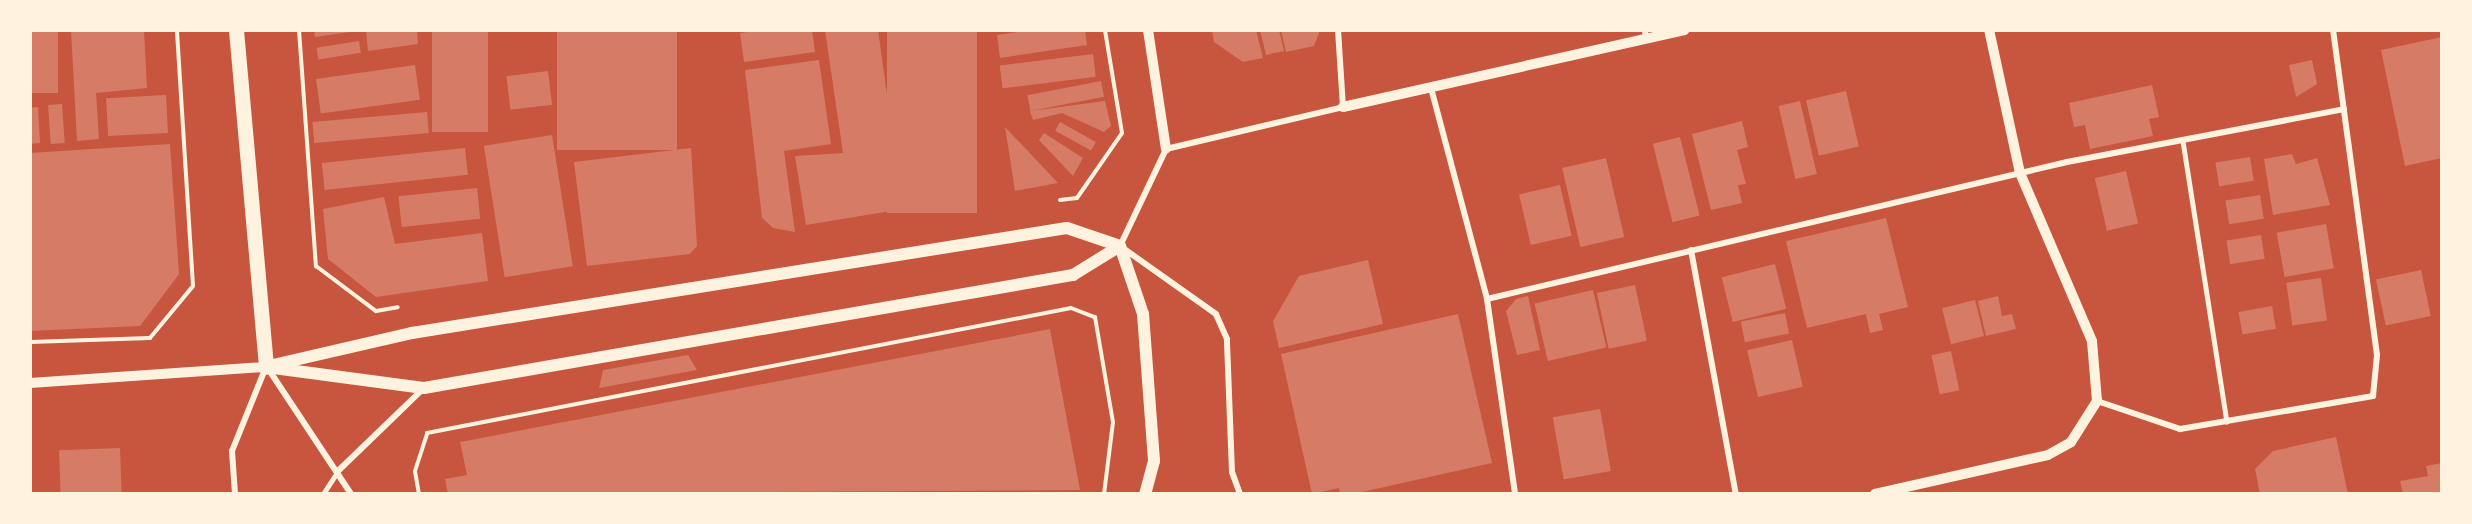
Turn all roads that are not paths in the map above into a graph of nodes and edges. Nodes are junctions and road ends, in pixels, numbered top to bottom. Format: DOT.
graph roads {
  1 [pos="236,30"];
  2 [pos="1148,30"];
  3 [pos="1338,30"];
  4 [pos="1684,30"];
  5 [pos="1989,30"];
  6 [pos="2333,30"];
  7 [pos="1646,35"];
  8 [pos="1431,88"];
  9 [pos="1343,107"];
  10 [pos="2344,109"];
  11 [pos="2183,141"];
  12 [pos="1166,149"];
  13 [pos="2020,173"];
  14 [pos="1120,246"];
  15 [pos="1691,250"];
  16 [pos="1487,299"];
  17 [pos="266,367"];
  18 [pos="30,383"];
  19 [pos="424,388"];
  20 [pos="2097,402"];
  21 [pos="2227,422"];
  22 [pos="339,471"];
  23 [pos="235,494"];
  24 [pos="323,494"];
  25 [pos="351,494"];
  26 [pos="1145,494"];
  27 [pos="1240,494"];
  28 [pos="1515,494"];
  29 [pos="1736,494"];
  30 [pos="1875,494"];
  1 -- 17 [label="main road"];
  2 -- 12 [label="street"];
  3 -- 9 [label="street"];
  4 -- 7 [label="street"];
  5 -- 13 [label="street"];
  6 -- 10 [label="street"];
  7 -- 8 [label="street"];
  8 -- 9 [label="street"];
  8 -- 16 [label="street"];
  9 -- 12 [label="street"];
  10 -- 11 [label="street"];
  10 -- 21 [label="street"];
  11 -- 13 [label="street"];
  11 -- 21 [label="lane"];
  12 -- 14 [label="street"];
  13 -- 15 [label="street"];
  13 -- 20 [label="street"];
  14 -- 17 [label="main road"];
  14 -- 19 [label="main road"];
  14 -- 26 [label="main road"];
  14 -- 27 [label="street"];
  15 -- 16 [label="street"];
  15 -- 29 [label="street"];
  16 -- 28 [label="street"];
  17 -- 18 [label="street"];
  17 -- 19 [label="main road"];
  17 -- 22 [label="street"];
  17 -- 23 [label="street"];
  19 -- 22 [label="street"];
  20 -- 21 [label="street"];
  20 -- 30 [label="street"];
  22 -- 24 [label="lane"];
  22 -- 25 [label="street"];
}
